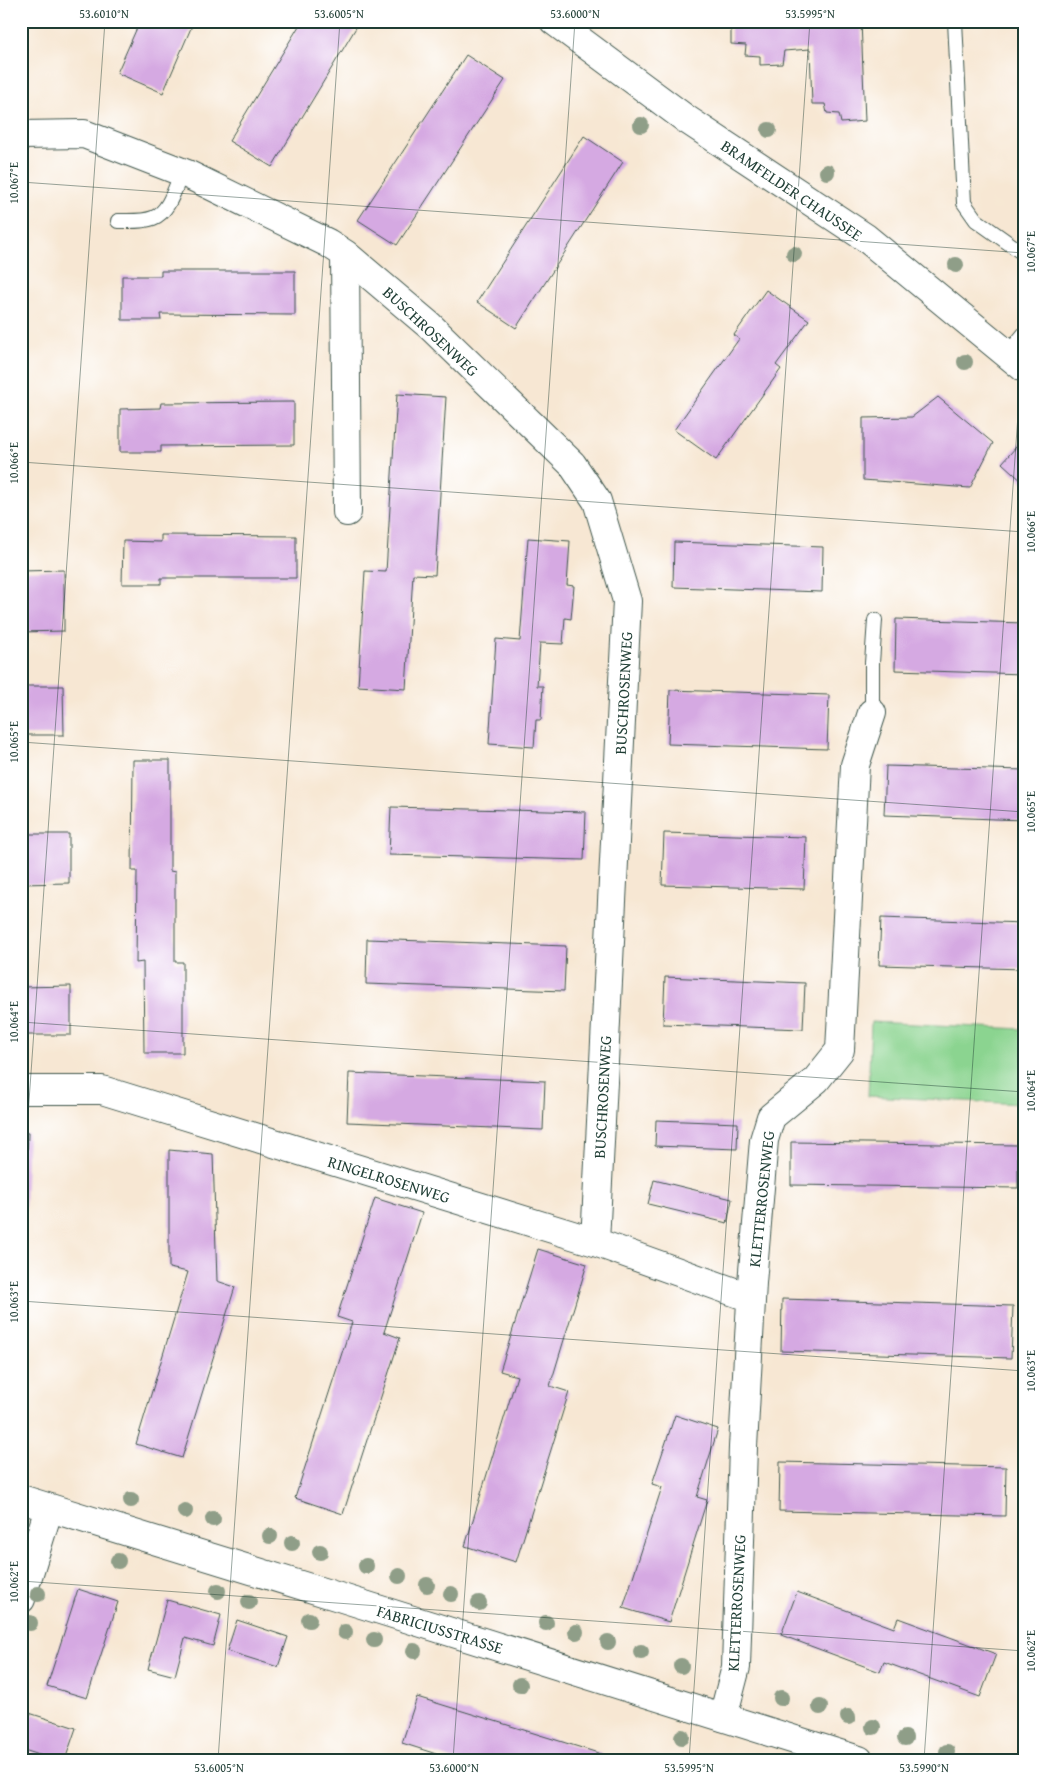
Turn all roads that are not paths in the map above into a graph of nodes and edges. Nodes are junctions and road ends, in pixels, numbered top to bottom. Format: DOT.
graph roads {
  1 [pos="554,21"];
  2 [pos="955,21"];
  3 [pos="21,135"];
  4 [pos="182,172"];
  5 [pos="118,221"];
  6 [pos="345,254"];
  7 [pos="1024,254"];
  8 [pos="1018,352"];
  9 [pos="346,512"];
  10 [pos="874,620"];
  11 [pos="872,713"];
  12 [pos="21,1090"];
  13 [pos="595,1242"];
  14 [pos="751,1298"];
  15 [pos="21,1499"];
  16 [pos="49,1508"];
  17 [pos="21,1599"];
  18 [pos="723,1717"];
  19 [pos="859,1760"];
  1 -- 8 [label="street, BRAMFELDER CHAUSSEE"];
  2 -- 7 [label="lane"];
  3 -- 4 [label="street, BUSCHROSENWEG"];
  4 -- 5 [label="lane"];
  4 -- 6 [label="street, BUSCHROSENWEG"];
  6 -- 9 [label="street"];
  6 -- 13 [label="street, BUSCHROSENWEG"];
  10 -- 11 [label="lane"];
  11 -- 14 [label="street, KLETTERROSENWEG"];
  12 -- 13 [label="street, RINGELROSENWEG"];
  13 -- 14 [label="street, RINGELROSENWEG"];
  14 -- 18 [label="street, KLETTERROSENWEG"];
  15 -- 16 [label="street, FABRICIUSSTRASSE"];
  16 -- 17 [label="street"];
  16 -- 18 [label="street, FABRICIUSSTRASSE"];
  18 -- 19 [label="street, FABRICIUSSTRASSE"];
}
